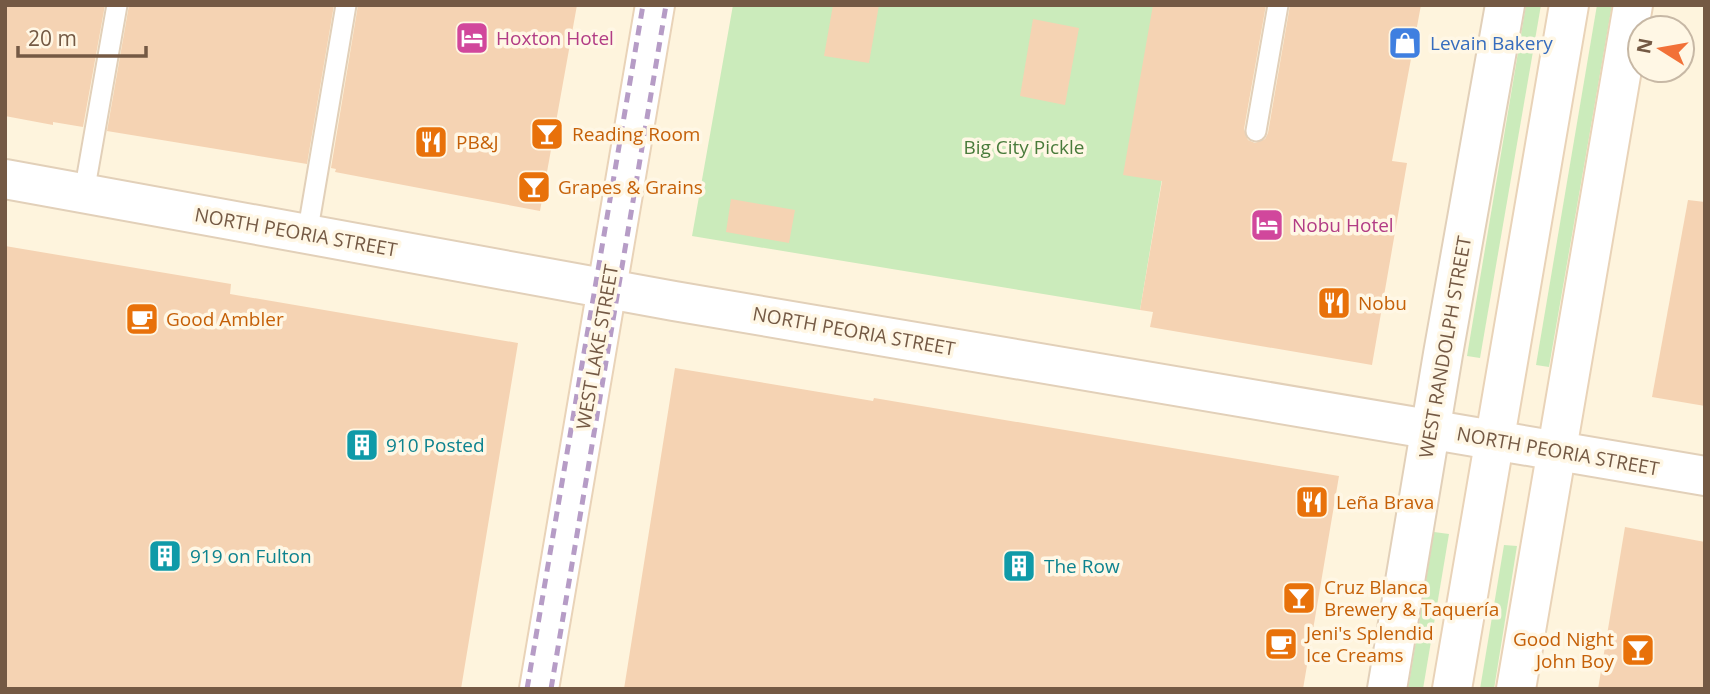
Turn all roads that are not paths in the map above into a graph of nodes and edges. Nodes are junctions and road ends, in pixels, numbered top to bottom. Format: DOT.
graph roads {
  1 [pos="117,5"];
  2 [pos="346,5"];
  3 [pos="655,5"];
  4 [pos="1278,5"];
  5 [pos="1505,5"];
  6 [pos="1569,5"];
  7 [pos="1633,5"];
  8 [pos="1256,131"];
  9 [pos="5,179"];
  10 [pos="84,193"];
  11 [pos="307,234"];
  12 [pos="607,289"];
  13 [pos="1430,429"];
  14 [pos="1495,440"];
  15 [pos="1558,450"];
  16 [pos="1705,476"];
  17 [pos="539,689"];
  18 [pos="1387,689"];
  19 [pos="1452,689"];
  20 [pos="1516,689"];
  1 -- 10 [label="lane"];
  2 -- 11 [label="lane"];
  3 -- 12 [label="street, WEST LAKE STREET"];
  4 -- 8 [label="lane"];
  5 -- 13 [label="street, WEST RANDOLPH STREET"];
  6 -- 14 [label="street"];
  7 -- 15 [label="street"];
  9 -- 10 [label="street, NORTH PEORIA STREET"];
  10 -- 11 [label="street, NORTH PEORIA STREET"];
  11 -- 12 [label="street, NORTH PEORIA STREET"];
  12 -- 13 [label="street, NORTH PEORIA STREET"];
  12 -- 17 [label="street, WEST LAKE STREET"];
  13 -- 14 [label="street, NORTH PEORIA STREET"];
  13 -- 18 [label="street, WEST RANDOLPH STREET"];
  14 -- 15 [label="street, NORTH PEORIA STREET"];
  14 -- 19 [label="street"];
  15 -- 16 [label="street, NORTH PEORIA STREET"];
  15 -- 20 [label="street"];
}
